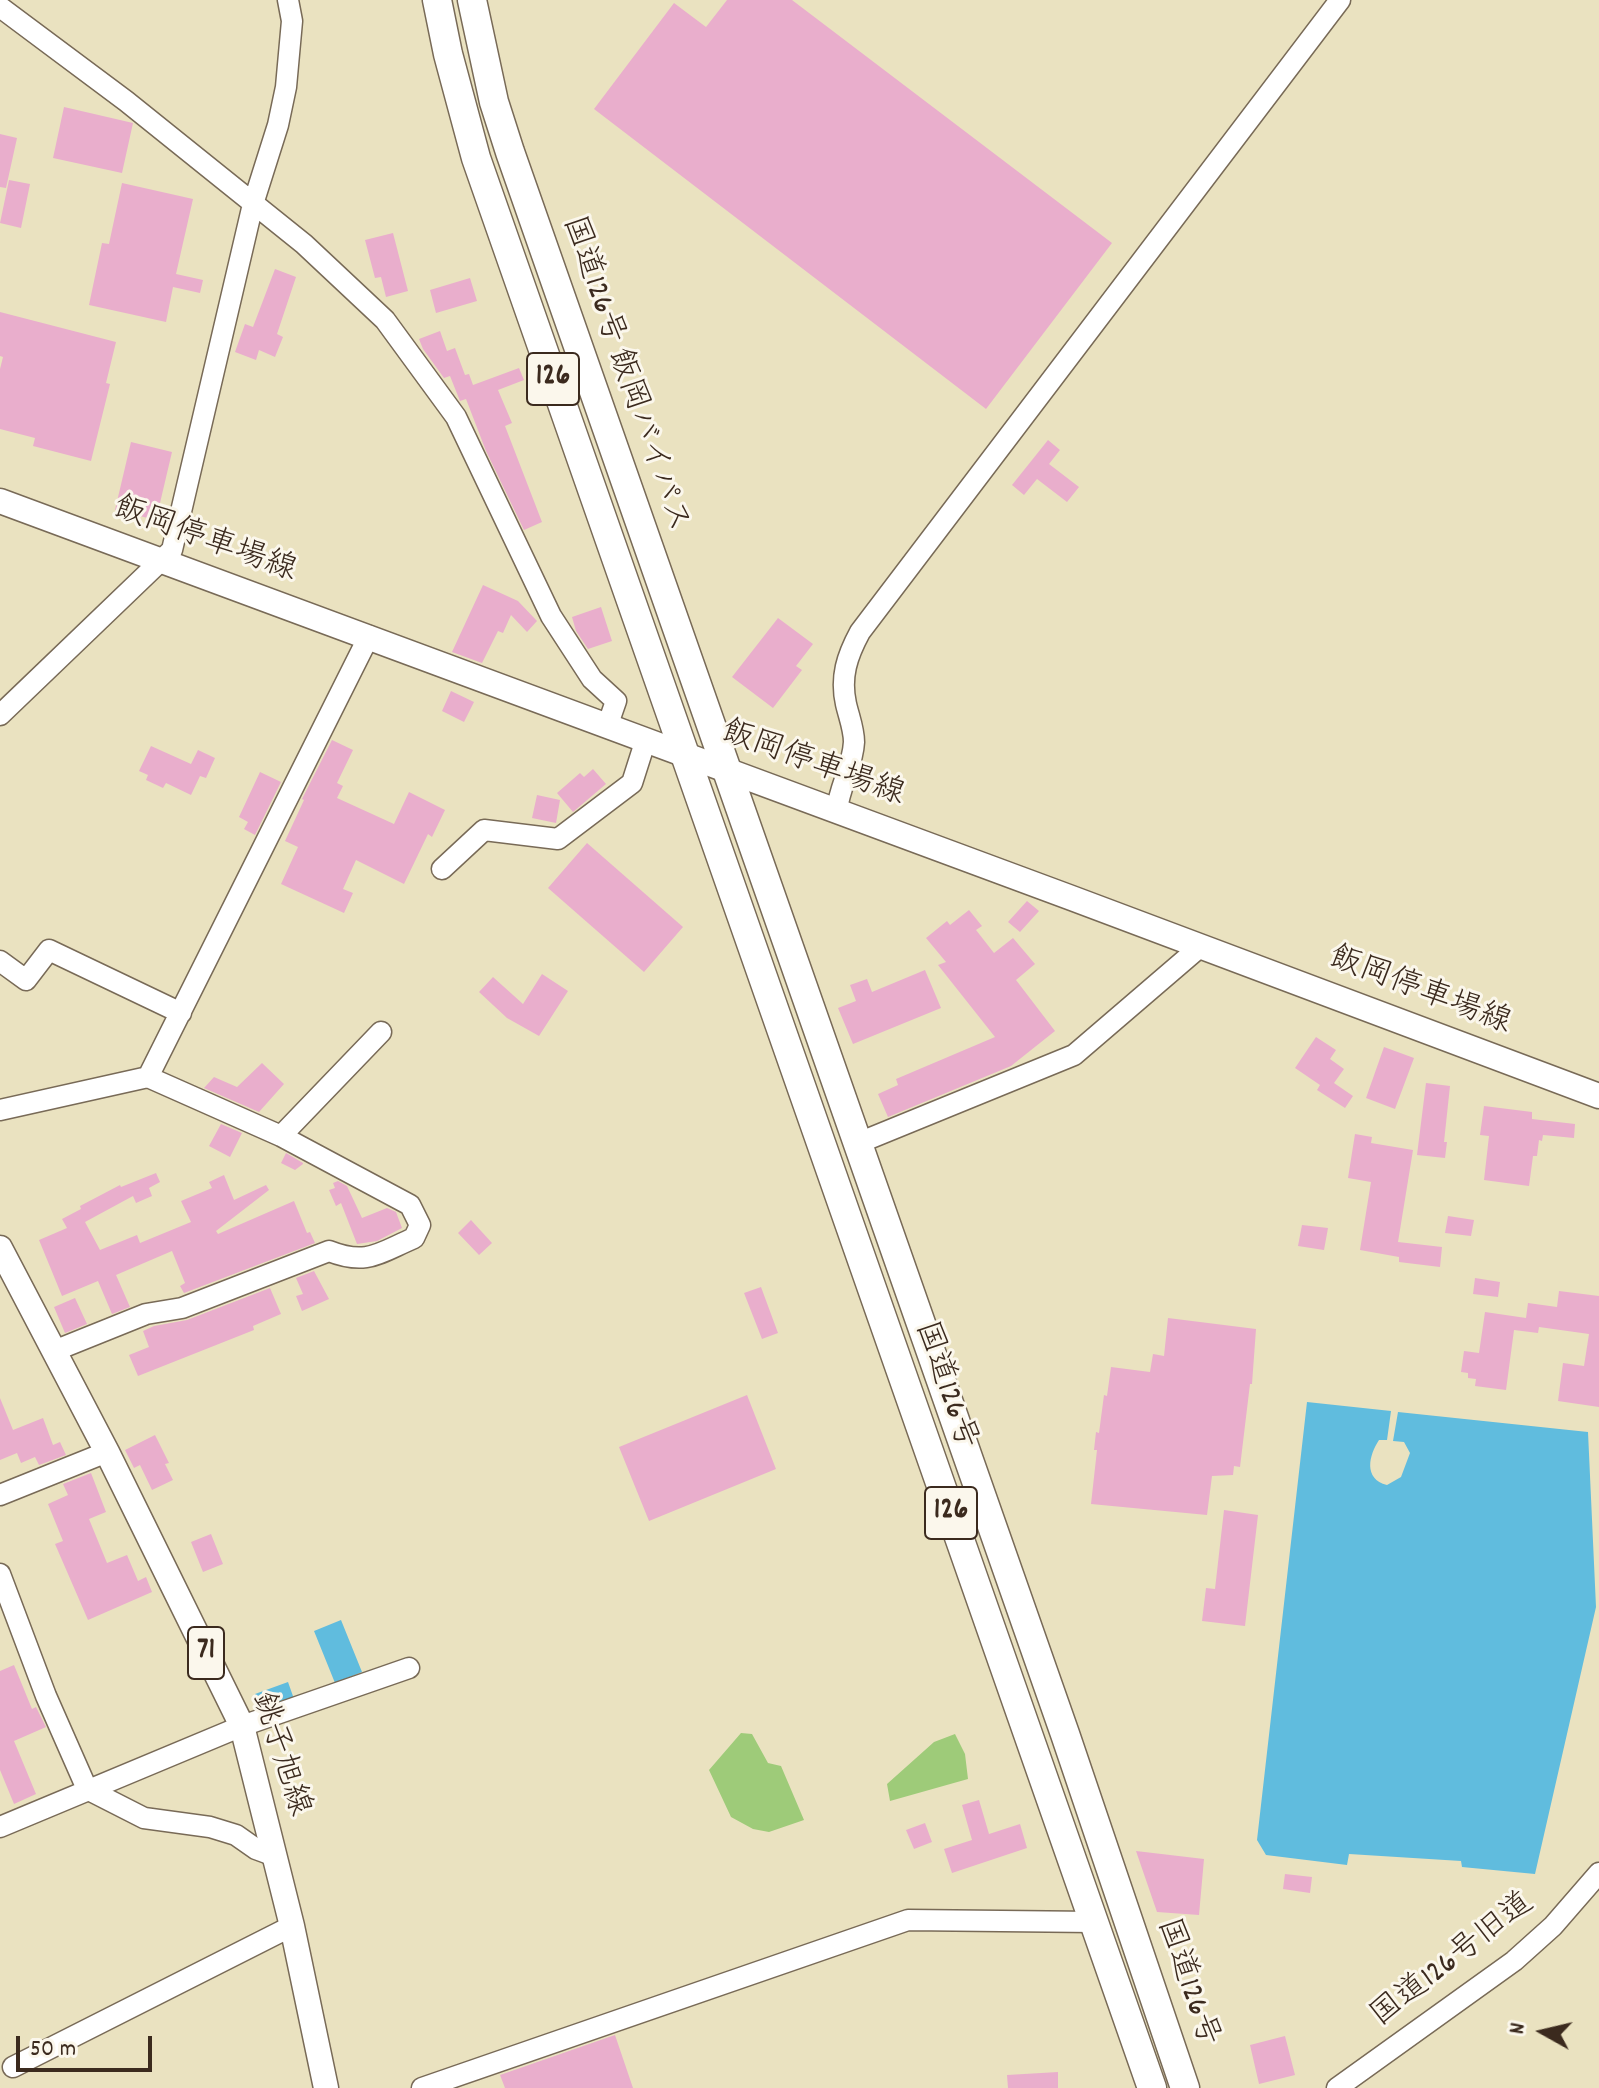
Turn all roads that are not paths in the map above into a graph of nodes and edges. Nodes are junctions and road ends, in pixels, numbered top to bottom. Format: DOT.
graph roads {
  1 [pos="288,0"];
  2 [pos="437,0"];
  3 [pos="472,0"];
  4 [pos="1340,0"];
  5 [pos="0,7"];
  6 [pos="253,204"];
  7 [pos="0,501"];
  8 [pos="163,561"];
  9 [pos="369,636"];
  10 [pos="0,715"];
  11 [pos="608,724"];
  12 [pos="646,739"];
  13 [pos="685,753"];
  14 [pos="725,767"];
  15 [pos="837,809"];
  16 [pos="442,869"];
  17 [pos="1201,946"];
  18 [pos="0,961"];
  19 [pos="181,1013"];
  20 [pos="381,1032"];
  21 [pos="148,1077"];
  22 [pos="1599,1096"];
  23 [pos="0,1110"];
  24 [pos="281,1136"];
  25 [pos="856,1144"];
  26 [pos="0,1248"];
  27 [pos="54,1351"];
  28 [pos="107,1452"];
  29 [pos="0,1495"];
  30 [pos="0,1574"];
  31 [pos="409,1668"];
  32 [pos="242,1726"];
  33 [pos="87,1789"];
  34 [pos="0,1827"];
  35 [pos="275,1856"];
  36 [pos="1599,1873"];
  37 [pos="1094,1922"];
  38 [pos="292,1926"];
  39 [pos="13,2067"];
  40 [pos="326,2088"];
  41 [pos="422,2088"];
  42 [pos="1152,2088"];
  43 [pos="1185,2088"];
  44 [pos="1337,2088"];
  1 -- 6 [label="street"];
  2 -- 13 [label="highway, 国道126号 飯岡バイパス / 126"];
  3 -- 14 [label="highway, 国道126号 飯岡バイパス / 126"];
  4 -- 15 [label="street"];
  5 -- 6 [label="street"];
  6 -- 8 [label="street"];
  6 -- 11 [label="street"];
  7 -- 8 [label="main road, 飯岡停車場線"];
  8 -- 9 [label="main road, 飯岡停車場線"];
  8 -- 10 [label="street"];
  9 -- 11 [label="main road, 飯岡停車場線"];
  9 -- 19 [label="street"];
  11 -- 12 [label="main road, 飯岡停車場線"];
  12 -- 13 [label="main road, 飯岡停車場線"];
  12 -- 16 [label="street"];
  13 -- 14 [label="main road, 飯岡停車場線"];
  13 -- 37 [label="highway, 国道126号 / 126"];
  14 -- 15 [label="main road, 飯岡停車場線"];
  14 -- 25 [label="highway, 国道126号 / 126"];
  15 -- 17 [label="main road, 飯岡停車場線"];
  17 -- 22 [label="main road, 飯岡停車場線"];
  17 -- 25 [label="street"];
  18 -- 19 [label="street"];
  19 -- 21 [label="street"];
  20 -- 24 [label="street"];
  21 -- 23 [label="street"];
  21 -- 24 [label="street"];
  24 -- 27 [label="street"];
  25 -- 43 [label="highway, 国道126号 / 126"];
  26 -- 27 [label="main road, 銚子旭線 / 71"];
  27 -- 28 [label="main road, 銚子旭線 / 71"];
  28 -- 29 [label="street"];
  28 -- 32 [label="main road, 銚子旭線 / 71"];
  30 -- 33 [label="street"];
  31 -- 32 [label="street"];
  32 -- 33 [label="street"];
  32 -- 35 [label="main road, 銚子旭線 / 71"];
  33 -- 34 [label="street"];
  33 -- 35 [label="street"];
  35 -- 38 [label="main road, 銚子旭線 / 71"];
  36 -- 44 [label="street, 国道126号旧道"];
  37 -- 41 [label="street"];
  37 -- 42 [label="highway, 国道126号 / 126"];
  38 -- 39 [label="street"];
  38 -- 40 [label="main road, 銚子旭線 / 71"];
}
